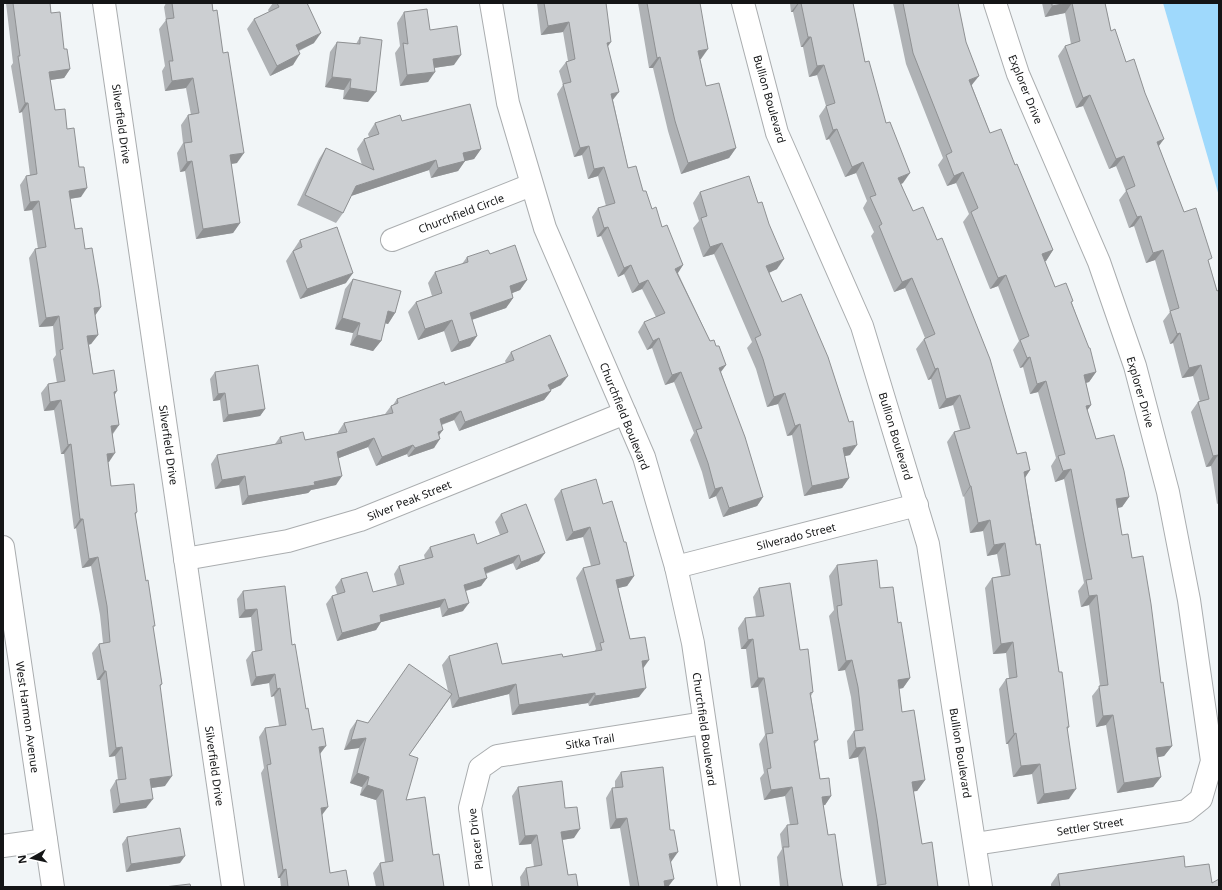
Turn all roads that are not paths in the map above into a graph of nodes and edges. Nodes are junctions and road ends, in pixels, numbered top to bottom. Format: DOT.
graph roads {
  1 [pos="104,3"];
  2 [pos="491,3"];
  3 [pos="743,3"];
  4 [pos="995,3"];
  5 [pos="531,185"];
  6 [pos="392,240"];
  7 [pos="625,413"];
  8 [pos="917,505"];
  9 [pos="3,547"];
  10 [pos="185,559"];
  11 [pos="676,567"];
  12 [pos="6,596"];
  13 [pos="704,723"];
  14 [pos="480,768"];
  15 [pos="1201,799"];
  16 [pos="46,840"];
  17 [pos="975,844"];
  18 [pos="3,846"];
  19 [pos="53,887"];
  20 [pos="233,887"];
  21 [pos="481,887"];
  22 [pos="729,887"];
  23 [pos="981,887"];
  1 -- 10 [label="street, Silverfield Drive"];
  2 -- 5 [label="street, Churchfield Boulevard"];
  3 -- 8 [label="street, Bullion Boulevard"];
  4 -- 15 [label="street, Explorer Drive"];
  5 -- 6 [label="street, Churchfield Circle"];
  5 -- 7 [label="street, Churchfield Boulevard"];
  7 -- 10 [label="street, Silver Peak Street"];
  7 -- 11 [label="street, Churchfield Boulevard"];
  8 -- 11 [label="street, Silverado Street"];
  8 -- 17 [label="street, Bullion Boulevard"];
  9 -- 12 [label="street, West Harmon Avenue"];
  10 -- 20 [label="street, Silverfield Drive"];
  11 -- 13 [label="street, Churchfield Boulevard"];
  12 -- 16 [label="street, West Harmon Avenue"];
  13 -- 14 [label="street, Sitka Trail"];
  13 -- 22 [label="street, Churchfield Boulevard"];
  14 -- 21 [label="street, Placer Drive"];
  15 -- 17 [label="street, Settler Street"];
  16 -- 18 [label="street"];
  16 -- 19 [label="street, West Harmon Avenue"];
  17 -- 23 [label="street, Bullion Boulevard"];
}
